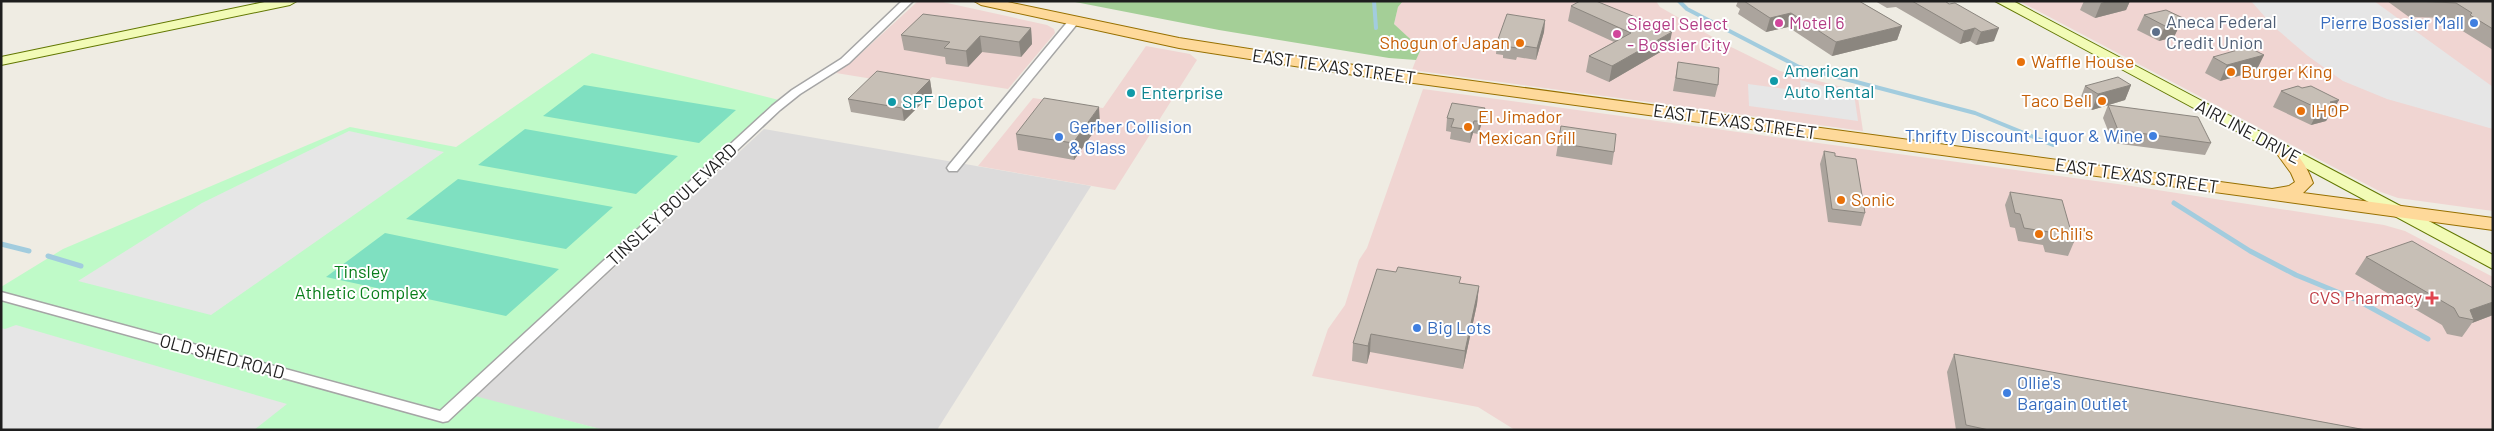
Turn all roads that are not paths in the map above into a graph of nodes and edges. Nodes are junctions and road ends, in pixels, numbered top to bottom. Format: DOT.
graph roads {
  1 [pos="290,1"];
  2 [pos="908,1"];
  3 [pos="981,1"];
  4 [pos="2002,1"];
  5 [pos="1073,22"];
  6 [pos="1,61"];
  7 [pos="2284,151"];
  8 [pos="953,168"];
  9 [pos="2267,193"];
  10 [pos="2397,211"];
  11 [pos="2493,224"];
  12 [pos="2493,263"];
  13 [pos="1,296"];
  14 [pos="443,417"];
  1 -- 6 [label="main road"];
  2 -- 14 [label="street, TINSLEY BOULEVARD"];
  3 -- 5 [label="main road, EAST TEXAS STREET"];
  4 -- 7 [label="main road, AIRLINE DRIVE"];
  5 -- 8 [label="street"];
  5 -- 9 [label="main road, EAST TEXAS STREET"];
  7 -- 9 [label="main road"];
  7 -- 10 [label="main road, AIRLINE DRIVE"];
  9 -- 10 [label="main road, EAST TEXAS STREET"];
  10 -- 11 [label="main road, EAST TEXAS STREET"];
  10 -- 12 [label="main road, AIRLINE DRIVE"];
  13 -- 14 [label="street, OLD SHED ROAD"];
}
